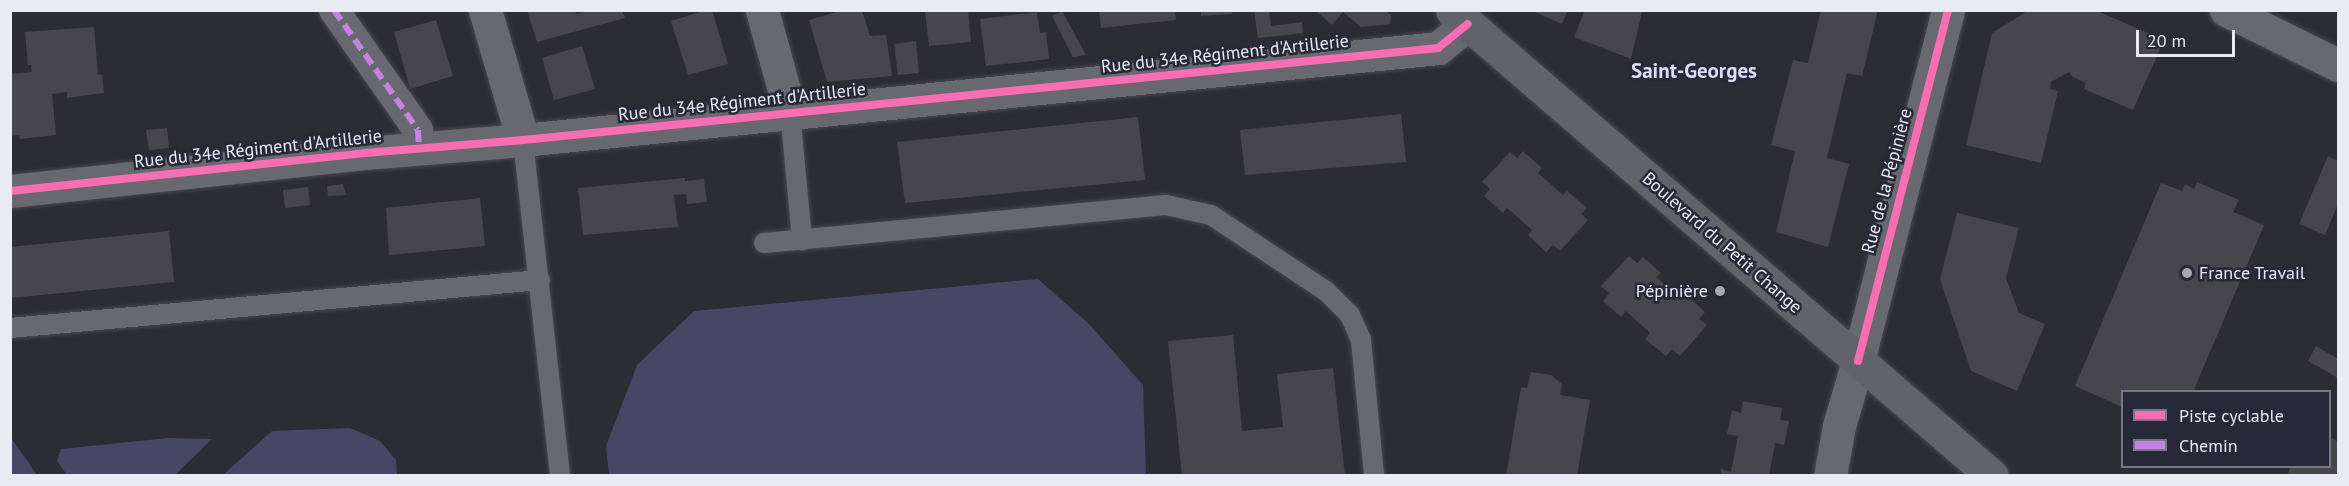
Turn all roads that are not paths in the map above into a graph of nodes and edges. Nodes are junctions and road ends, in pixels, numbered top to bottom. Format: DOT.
graph roads {
  1 [pos="334,10"];
  2 [pos="485,10"];
  3 [pos="762,10"];
  4 [pos="1948,10"];
  5 [pos="2226,10"];
  6 [pos="1460,17"];
  7 [pos="2338,65"];
  8 [pos="790,112"];
  9 [pos="523,140"];
  10 [pos="419,148"];
  11 [pos="10,191"];
  12 [pos="802,240"];
  13 [pos="764,243"];
  14 [pos="540,280"];
  15 [pos="10,328"];
  16 [pos="1858,361"];
  17 [pos="560,476"];
  18 [pos="1374,476"];
  19 [pos="1830,476"];
  20 [pos="1992,476"];
  1 -- 10 [label="street"];
  2 -- 9 [label="street"];
  3 -- 8 [label="street"];
  4 -- 16 [label="street, Rue de la Pépinière"];
  5 -- 7 [label="street"];
  6 -- 8 [label="street, Rue du 34e Régiment d'Artillerie"];
  6 -- 16 [label="main road, Boulevard du Petit Change"];
  8 -- 9 [label="street, Rue du 34e Régiment d'Artillerie"];
  8 -- 12 [label="lane"];
  9 -- 10 [label="street, Rue du 34e Régiment d'Artillerie"];
  9 -- 14 [label="lane"];
  10 -- 11 [label="street, Rue du 34e Régiment d'Artillerie"];
  12 -- 13 [label="lane"];
  12 -- 18 [label="lane"];
  14 -- 15 [label="lane"];
  14 -- 17 [label="lane"];
  16 -- 19 [label="street, Rue de la Pépinière"];
  16 -- 20 [label="main road, Boulevard du Petit Change"];
}
